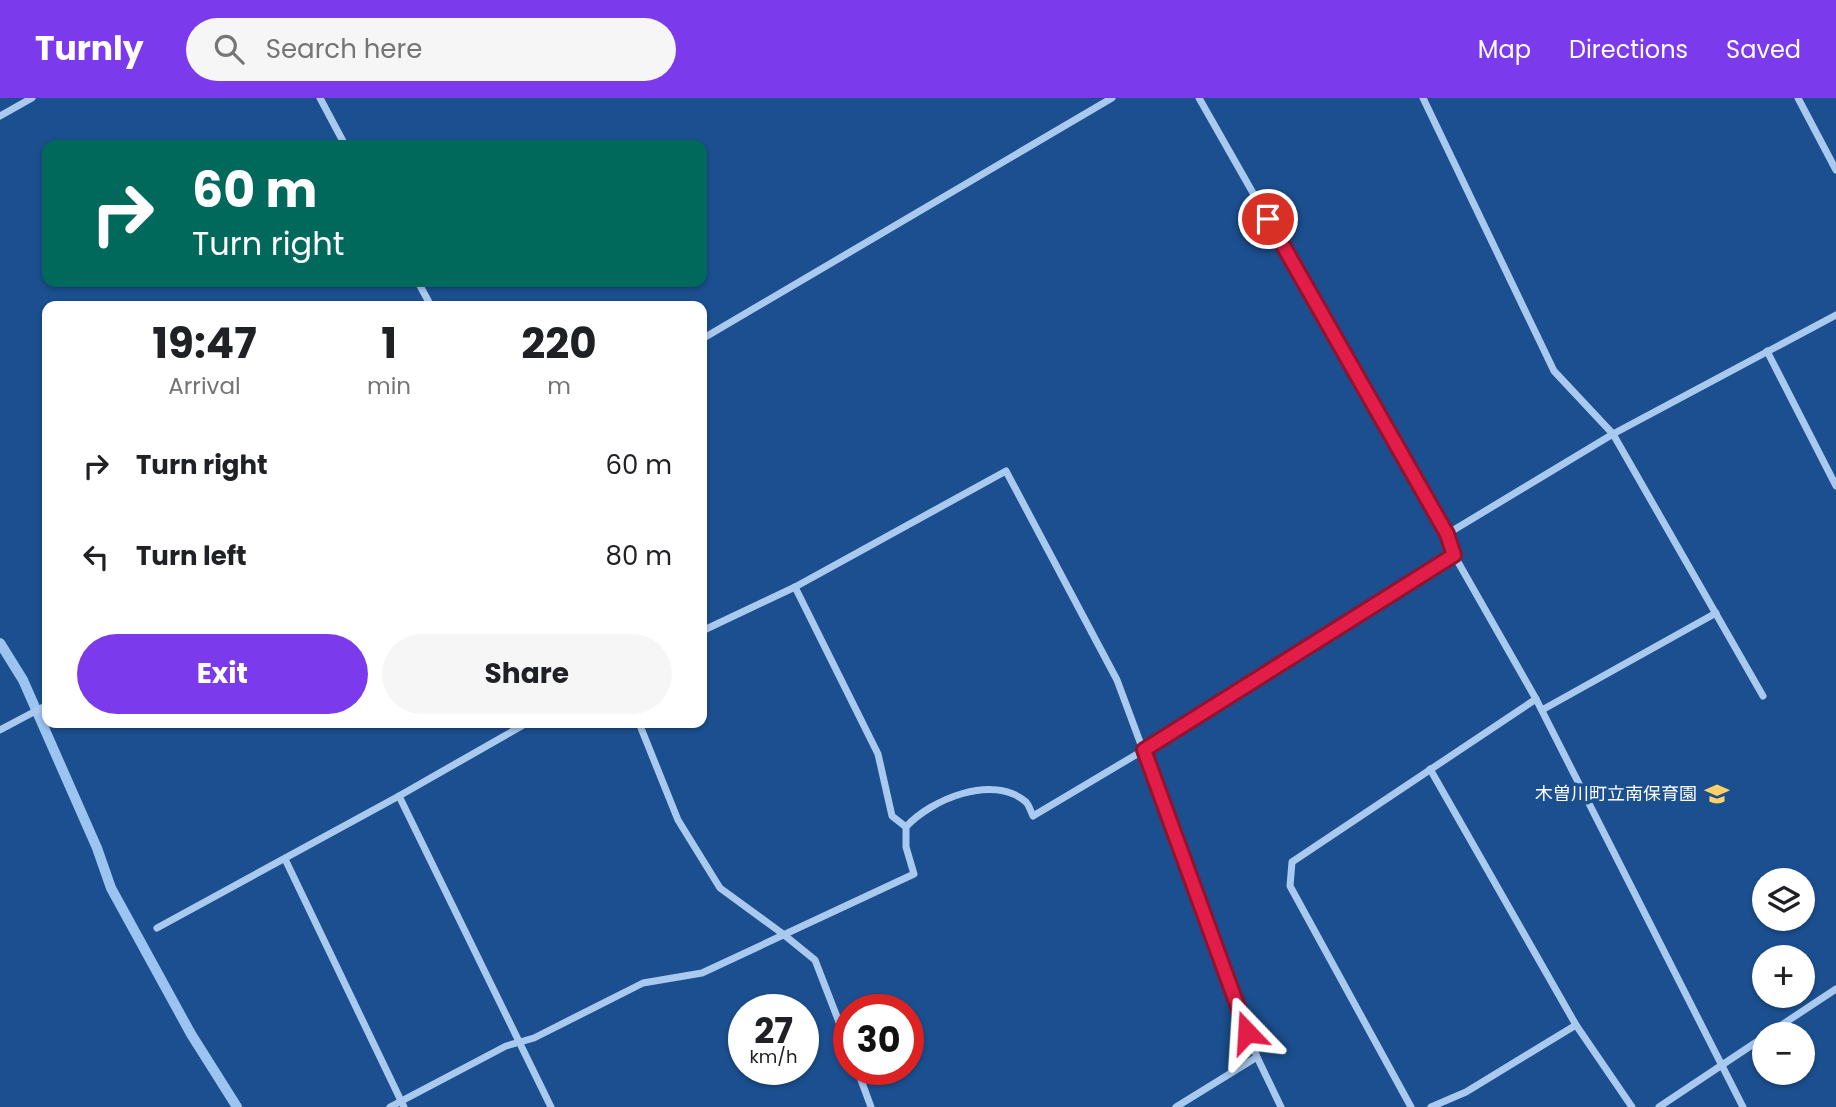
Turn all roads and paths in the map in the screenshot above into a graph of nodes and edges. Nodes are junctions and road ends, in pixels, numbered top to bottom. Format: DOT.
graph roads {
  1 [pos="32,98"];
  2 [pos="320,98"];
  3 [pos="1112,98"];
  4 [pos="1199,98"];
  5 [pos="1423,98"];
  6 [pos="1798,98"];
  7 [pos="0,116"];
  8 [pos="342,140"];
  9 [pos="1836,170"];
  10 [pos="1836,315"];
  11 [pos="707,336"];
  12 [pos="1767,351"];
  13 [pos="1613,434"];
  14 [pos="1836,486"];
  15 [pos="1447,534"];
  16 [pos="1454,555"];
  17 [pos="795,587"];
  18 [pos="1716,613"];
  19 [pos="707,629"];
  20 [pos="1763,696"];
  21 [pos="1536,699"];
  22 [pos="42,708"];
  23 [pos="1542,710"];
  24 [pos="518,728"];
  25 [pos="641,728"];
  26 [pos="0,730"];
  27 [pos="1144,750"];
  28 [pos="1430,769"];
  29 [pos="399,796"];
  30 [pos="906,827"];
  31 [pos="285,859"];
  32 [pos="157,928"];
  33 [pos="783,934"];
  34 [pos="1836,989"];
  35 [pos="833,1005"];
  36 [pos="1787,1022"];
  37 [pos="1576,1025"];
  38 [pos="520,1042"];
  39 [pos="1752,1045"];
  40 [pos="1256,1057"];
  41 [pos="1721,1066"];
  42 [pos="863,1085"];
  43 [pos="403,1104"];
  44 [pos="390,1107"];
  45 [pos="551,1107"];
  46 [pos="871,1107"];
  47 [pos="1176,1107"];
  48 [pos="1282,1107"];
  49 [pos="1411,1107"];
  50 [pos="1431,1107"];
  51 [pos="1632,1107"];
  52 [pos="1659,1107"];
  53 [pos="1744,1107"];
  1 -- 7 [label="street"];
  2 -- 8 [label="street"];
  3 -- 11 [label="street"];
  4 -- 15 [label="street"];
  5 -- 13 [label="street"];
  6 -- 9 [label="street"];
  10 -- 12 [label="street"];
  12 -- 13 [label="street"];
  12 -- 14 [label="street"];
  13 -- 15 [label="street"];
  13 -- 18 [label="street"];
  15 -- 16 [label="street"];
  16 -- 21 [label="street"];
  16 -- 27 [label="street"];
  17 -- 19 [label="street"];
  17 -- 27 [label="street"];
  17 -- 30 [label="street"];
  18 -- 20 [label="street"];
  18 -- 23 [label="street"];
  21 -- 23 [label="street"];
  21 -- 28 [label="street"];
  22 -- 26 [label="street"];
  23 -- 41 [label="street"];
  24 -- 29 [label="street"];
  25 -- 33 [label="street"];
  27 -- 30 [label="street"];
  27 -- 40 [label="street"];
  28 -- 37 [label="street"];
  28 -- 49 [label="street"];
  29 -- 31 [label="street"];
  29 -- 38 [label="street"];
  30 -- 33 [label="street"];
  31 -- 32 [label="street"];
  31 -- 43 [label="street"];
  33 -- 35 [label="street"];
  33 -- 38 [label="street"];
  34 -- 36 [label="street"];
  37 -- 50 [label="street"];
  37 -- 51 [label="street"];
  38 -- 43 [label="street"];
  38 -- 45 [label="street"];
  39 -- 41 [label="street"];
  40 -- 47 [label="street"];
  40 -- 48 [label="street"];
  41 -- 52 [label="street"];
  41 -- 53 [label="street"];
  42 -- 46 [label="street"];
  43 -- 44 [label="street"];
}
